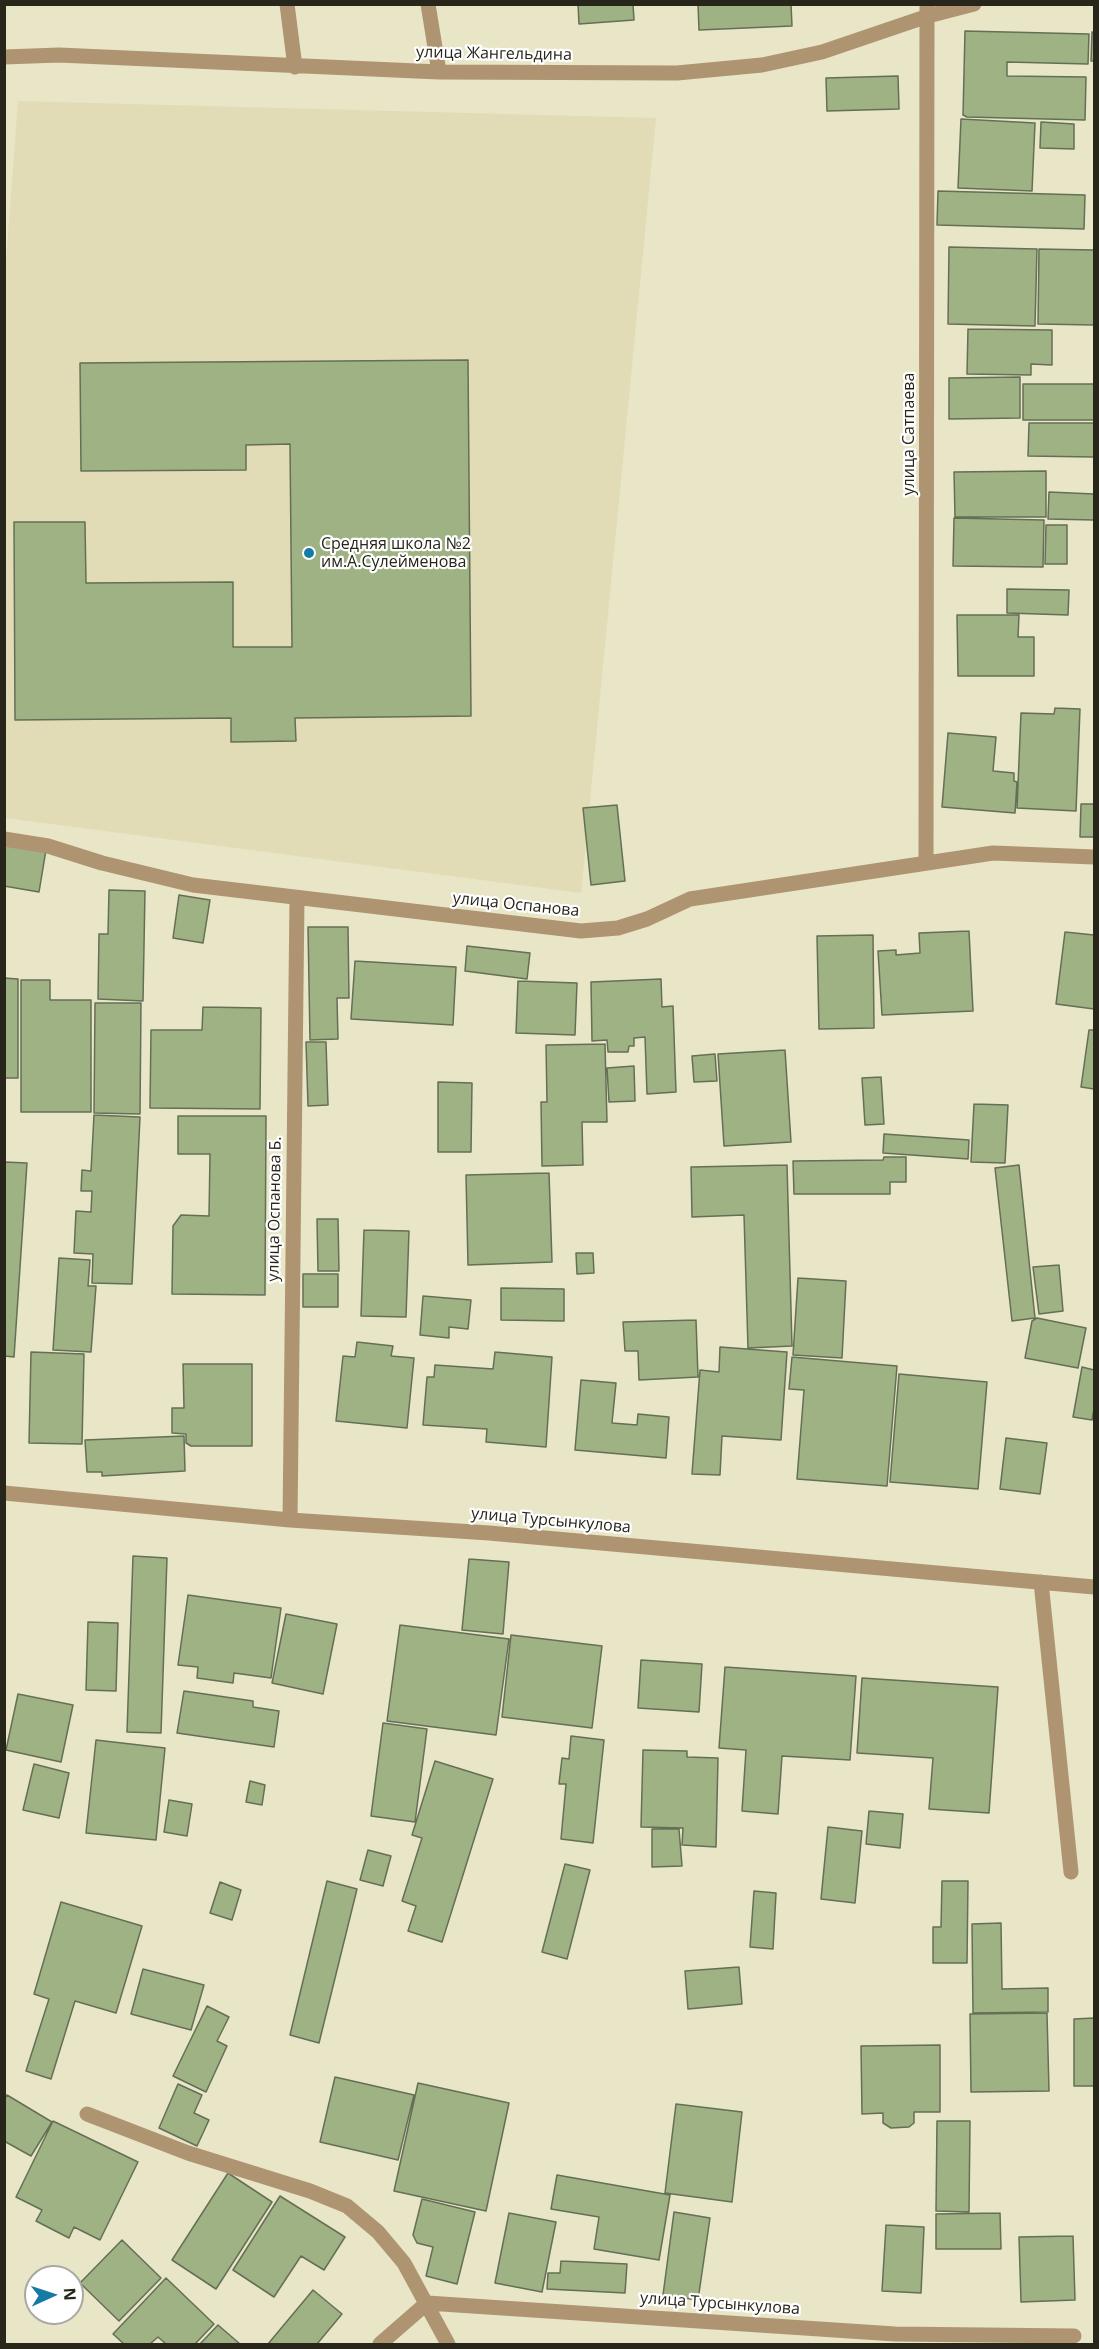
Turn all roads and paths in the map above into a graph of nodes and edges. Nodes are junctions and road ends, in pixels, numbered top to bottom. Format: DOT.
graph roads {
  1 [pos="287,4"];
  2 [pos="428,4"];
  3 [pos="974,4"];
  4 [pos="928,10"];
  5 [pos="4,57"];
  6 [pos="295,67"];
  7 [pos="439,72"];
  8 [pos="4,839"];
  9 [pos="1095,857"];
  10 [pos="926,863"];
  11 [pos="297,898"];
  12 [pos="4,1493"];
  13 [pos="290,1520"];
  14 [pos="1041,1582"];
  15 [pos="1095,1587"];
  16 [pos="1071,1872"];
  17 [pos="87,2114"];
  18 [pos="427,2303"];
  19 [pos="1074,2336"];
  20 [pos="380,2344"];
  21 [pos="448,2344"];
  1 -- 6 [label="street"];
  2 -- 7 [label="street"];
  3 -- 4 [label="street, улица Жангельдина"];
  4 -- 7 [label="street, улица Жангельдина"];
  4 -- 10 [label="street, улица Сатпаева"];
  5 -- 6 [label="street, улица Жангельдина"];
  6 -- 7 [label="street, улица Жангельдина"];
  8 -- 11 [label="street, улица Оспанова"];
  9 -- 10 [label="street, улица Оспанова"];
  10 -- 11 [label="street, улица Оспанова"];
  11 -- 13 [label="street, улица Оспанова Б."];
  12 -- 13 [label="street, улица Турсынкулова"];
  13 -- 14 [label="street, улица Турсынкулова"];
  14 -- 15 [label="street, улица Турсынкулова"];
  14 -- 16 [label="street"];
  17 -- 18 [label="street"];
  18 -- 19 [label="street, улица Турсынкулова"];
  18 -- 20 [label="street"];
  18 -- 21 [label="street"];
}
